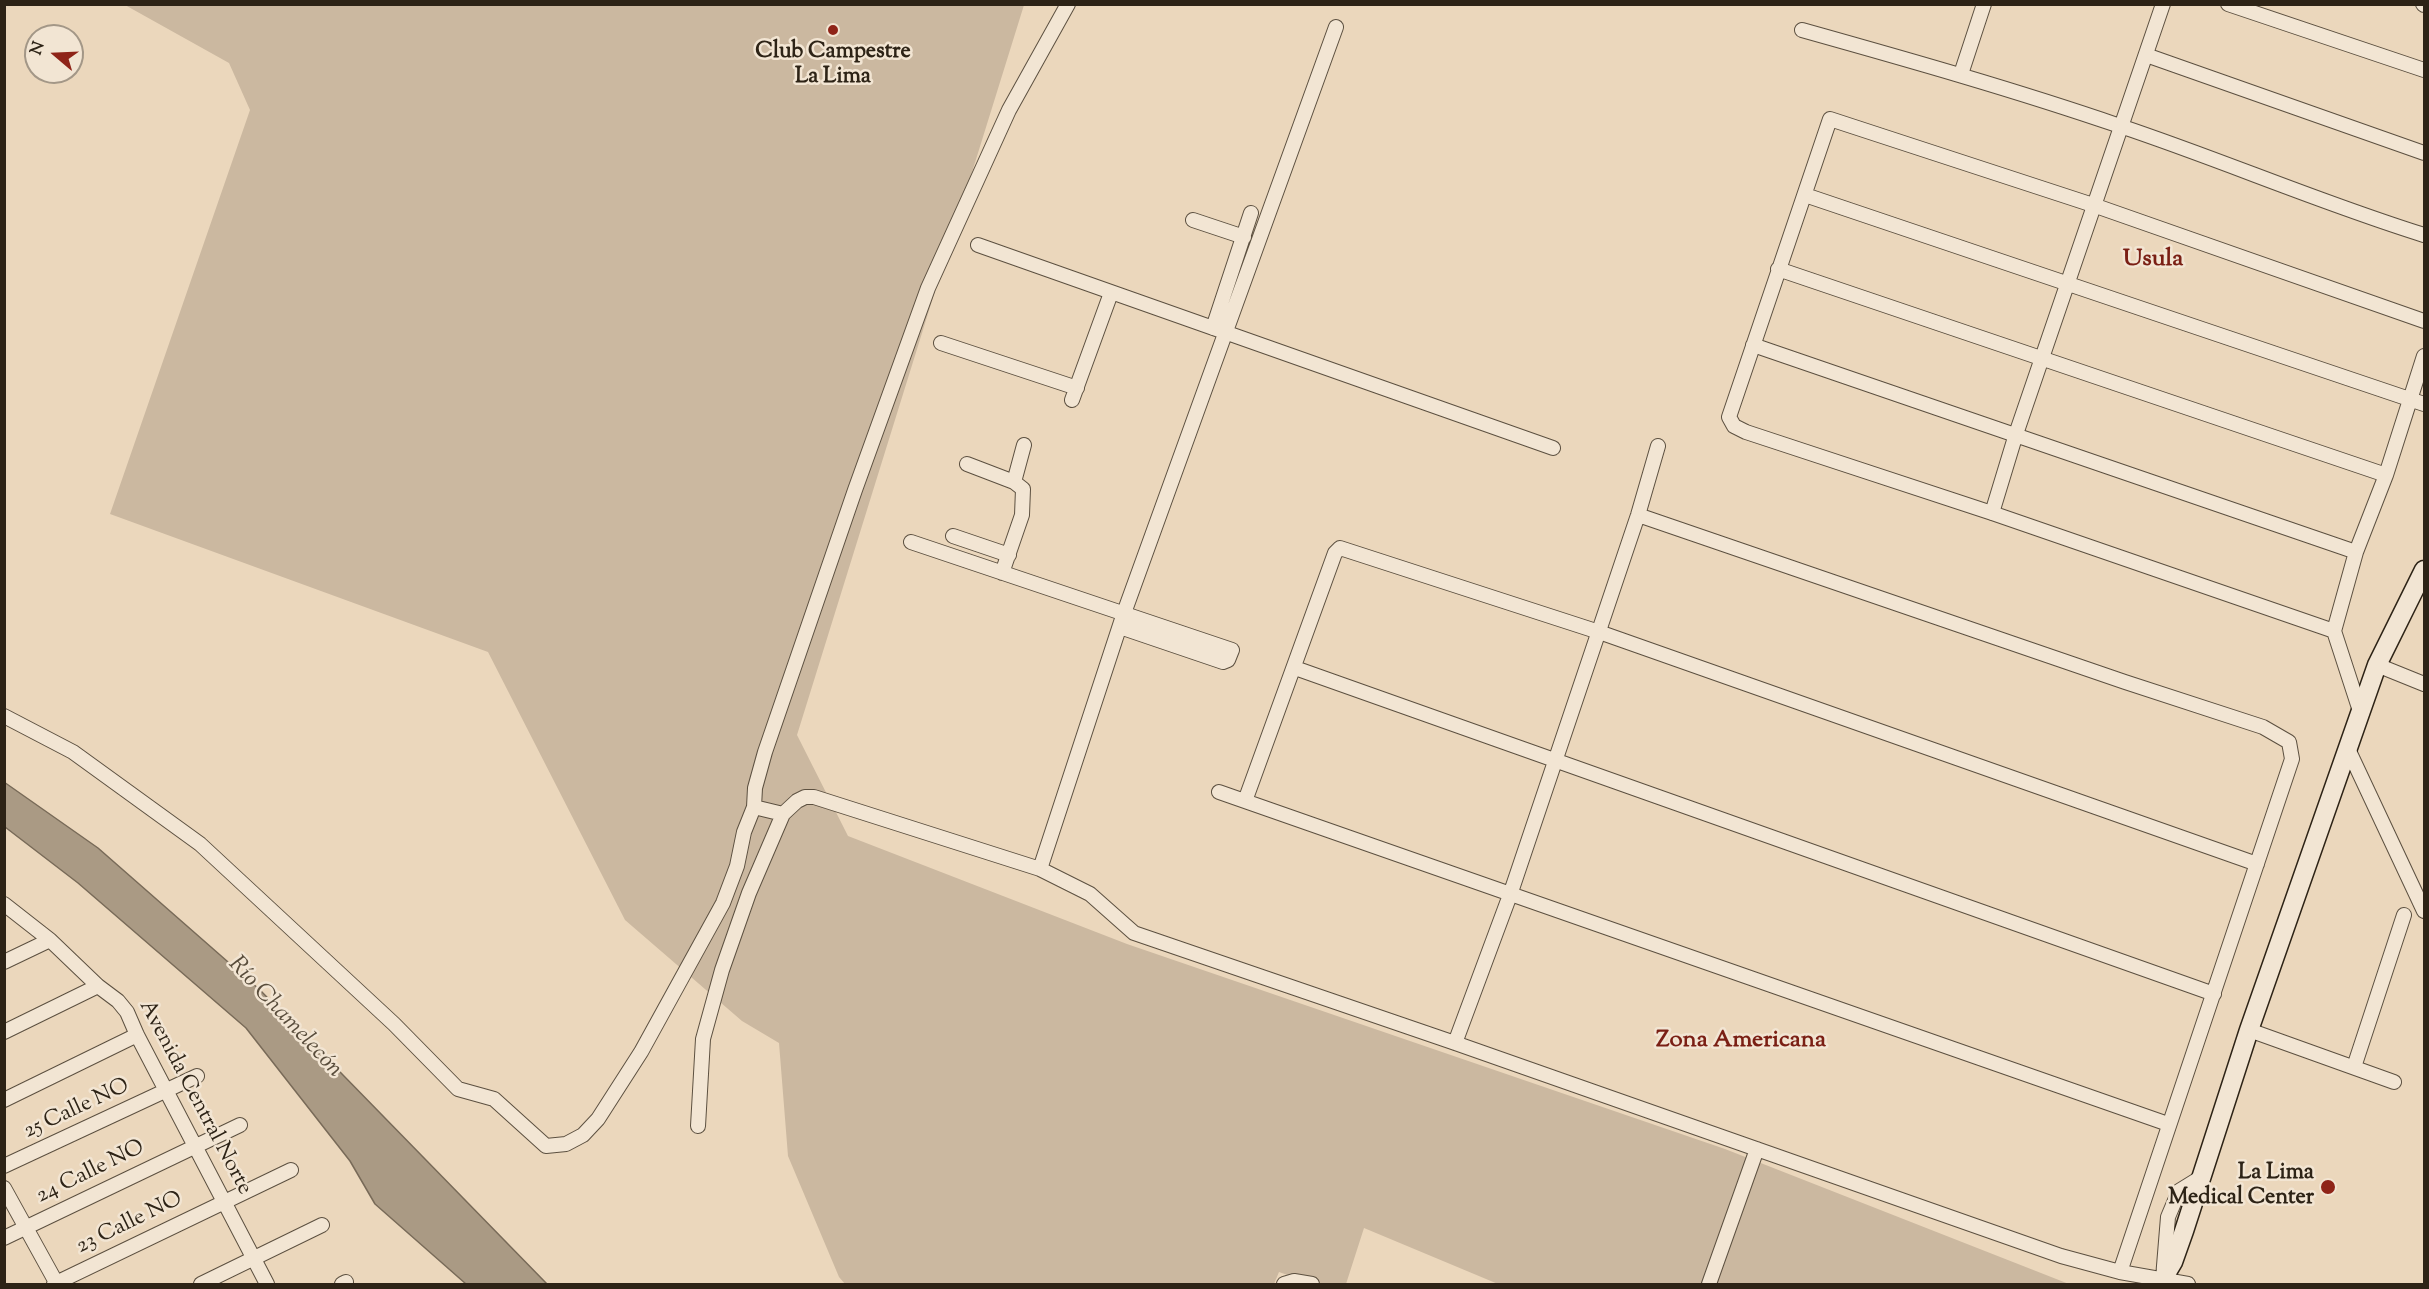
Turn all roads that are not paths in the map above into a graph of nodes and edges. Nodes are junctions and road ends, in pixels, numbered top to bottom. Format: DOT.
graph roads {
  1 [pos="1068,4"];
  2 [pos="1984,4"];
  3 [pos="2163,4"];
  4 [pos="2228,4"];
  5 [pos="1336,27"];
  6 [pos="1802,30"];
  7 [pos="2146,55"];
  8 [pos="2424,70"];
  9 [pos="1961,74"];
  10 [pos="2122,126"];
  11 [pos="2424,153"];
  12 [pos="1804,195"];
  13 [pos="2096,206"];
  14 [pos="1251,213"];
  15 [pos="1193,220"];
  16 [pos="2424,235"];
  17 [pos="1244,237"];
  18 [pos="978,245"];
  19 [pos="1778,269"];
  20 [pos="2069,282"];
  21 [pos="1111,294"];
  22 [pos="2424,321"];
  23 [pos="1219,330"];
  24 [pos="941,343"];
  25 [pos="1753,345"];
  26 [pos="2424,356"];
  27 [pos="2042,358"];
  28 [pos="2418,402"];
  29 [pos="2016,434"];
  30 [pos="1024,445"];
  31 [pos="1658,446"];
  32 [pos="1553,448"];
  33 [pos="968,464"];
  34 [pos="2386,475"];
  35 [pos="1014,482"];
  36 [pos="1992,513"];
  37 [pos="1638,515"];
  38 [pos="953,536"];
  39 [pos="912,542"];
  40 [pos="2356,552"];
  41 [pos="1009,555"];
  42 [pos="2424,570"];
  43 [pos="1002,573"];
  44 [pos="1122,620"];
  45 [pos="1599,632"];
  46 [pos="2334,632"];
  47 [pos="2377,665"];
  48 [pos="1295,668"];
  49 [pos="2424,684"];
  50 [pos="2361,714"];
  51 [pos="4,716"];
  52 [pos="2348,749"];
  53 [pos="1555,761"];
  54 [pos="1219,792"];
  55 [pos="1245,801"];
  56 [pos="754,807"];
  57 [pos="783,814"];
  58 [pos="2258,864"];
  59 [pos="1040,868"];
  60 [pos="1510,895"];
  61 [pos="4,904"];
  62 [pos="2424,911"];
  63 [pos="2404,915"];
  64 [pos="50,940"];
  65 [pos="4,962"];
  66 [pos="98,986"];
  67 [pos="2214,994"];
  68 [pos="2249,1029"];
  69 [pos="4,1032"];
  70 [pos="137,1035"];
  71 [pos="1455,1043"];
  72 [pos="2354,1068"];
  73 [pos="197,1076"];
  74 [pos="2394,1082"];
  75 [pos="166,1091"];
  76 [pos="4,1100"];
  77 [pos="2168,1124"];
  78 [pos="240,1125"];
  79 [pos="698,1126"];
  80 [pos="196,1146"];
  81 [pos="1757,1149"];
  82 [pos="4,1166"];
  83 [pos="291,1170"];
  84 [pos="4,1188"];
  85 [pos="225,1200"];
  86 [pos="322,1225"];
  87 [pos="26,1228"];
  88 [pos="4,1238"];
  89 [pos="254,1259"];
  90 [pos="2120,1272"];
  91 [pos="2161,1282"];
  92 [pos="56,1284"];
  93 [pos="201,1284"];
  94 [pos="267,1284"];
  95 [pos="1284,1284"];
  96 [pos="1312,1284"];
  97 [pos="1709,1284"];
  98 [pos="2188,1284"];
  1 -- 56 [label="street"];
  2 -- 9 [label="street"];
  3 -- 7 [label="street"];
  4 -- 8 [label="street"];
  5 -- 23 [label="street"];
  6 -- 9 [label="street"];
  7 -- 10 [label="street"];
  7 -- 11 [label="street"];
  9 -- 10 [label="street"];
  10 -- 13 [label="street"];
  10 -- 16 [label="street"];
  12 -- 13 [label="street"];
  12 -- 19 [label="street"];
  12 -- 20 [label="street"];
  13 -- 20 [label="street"];
  13 -- 22 [label="street"];
  14 -- 17 [label="street"];
  15 -- 17 [label="street"];
  17 -- 23 [label="street"];
  18 -- 21 [label="street"];
  19 -- 25 [label="street"];
  19 -- 27 [label="street"];
  20 -- 27 [label="street"];
  20 -- 28 [label="street"];
  21 -- 23 [label="street"];
  21 -- 24 [label="street"];
  23 -- 32 [label="street"];
  23 -- 44 [label="street"];
  25 -- 29 [label="street"];
  25 -- 36 [label="street"];
  26 -- 28 [label="street"];
  27 -- 29 [label="street"];
  27 -- 34 [label="street"];
  28 -- 34 [label="street"];
  29 -- 36 [label="street"];
  29 -- 40 [label="street"];
  30 -- 35 [label="street"];
  31 -- 37 [label="street"];
  33 -- 35 [label="street"];
  34 -- 40 [label="street"];
  35 -- 41 [label="street"];
  36 -- 46 [label="street"];
  37 -- 45 [label="street"];
  37 -- 58 [label="street"];
  38 -- 41 [label="street"];
  39 -- 43 [label="street"];
  40 -- 46 [label="street"];
  41 -- 43 [label="street"];
  42 -- 47 [label="street"];
  43 -- 44 [label="street"];
  44 -- 44 [label="street"];
  44 -- 59 [label="street"];
  45 -- 48 [label="street"];
  45 -- 53 [label="street"];
  45 -- 58 [label="street"];
  46 -- 50 [label="street"];
  47 -- 49 [label="street"];
  47 -- 50 [label="street"];
  48 -- 53 [label="street"];
  48 -- 55 [label="street"];
  50 -- 52 [label="street"];
  51 -- 56 [label="street"];
  52 -- 62 [label="street"];
  52 -- 68 [label="street"];
  53 -- 60 [label="street"];
  53 -- 67 [label="street"];
  54 -- 55 [label="street"];
  55 -- 60 [label="street"];
  56 -- 57 [label="street"];
  57 -- 59 [label="street"];
  57 -- 79 [label="street"];
  58 -- 67 [label="street"];
  59 -- 71 [label="street"];
  60 -- 71 [label="street"];
  60 -- 77 [label="street"];
  61 -- 64 [label="street, Avenida Central Norte"];
  63 -- 72 [label="street"];
  64 -- 65 [label="street"];
  64 -- 66 [label="street, Avenida Central Norte"];
  66 -- 69 [label="street"];
  66 -- 70 [label="street, Avenida Central Norte"];
  67 -- 77 [label="street"];
  68 -- 72 [label="street"];
  68 -- 91 [label="street"];
  70 -- 75 [label="street, Avenida Central Norte"];
  70 -- 76 [label="street"];
  71 -- 81 [label="street"];
  72 -- 74 [label="street"];
  73 -- 75 [label="street, 25 Calle NO"];
  75 -- 80 [label="street, Avenida Central Norte"];
  75 -- 82 [label="street, 25 Calle NO"];
  77 -- 90 [label="street"];
  78 -- 80 [label="street, 24 Calle NO"];
  80 -- 85 [label="street, Avenida Central Norte"];
  80 -- 87 [label="street, 24 Calle NO"];
  81 -- 90 [label="street"];
  81 -- 97 [label="street"];
  83 -- 85 [label="street, 23 Calle NO"];
  84 -- 87 [label="street"];
  85 -- 89 [label="street, Avenida Central Norte"];
  85 -- 92 [label="street, 23 Calle NO"];
  86 -- 89 [label="street"];
  87 -- 88 [label="street, 24 Calle NO"];
  87 -- 92 [label="street"];
  89 -- 93 [label="street"];
  89 -- 94 [label="street, Avenida Central Norte"];
  90 -- 91 [label="street"];
  91 -- 98 [label="street"];
  95 -- 96 [label="street"];
}
